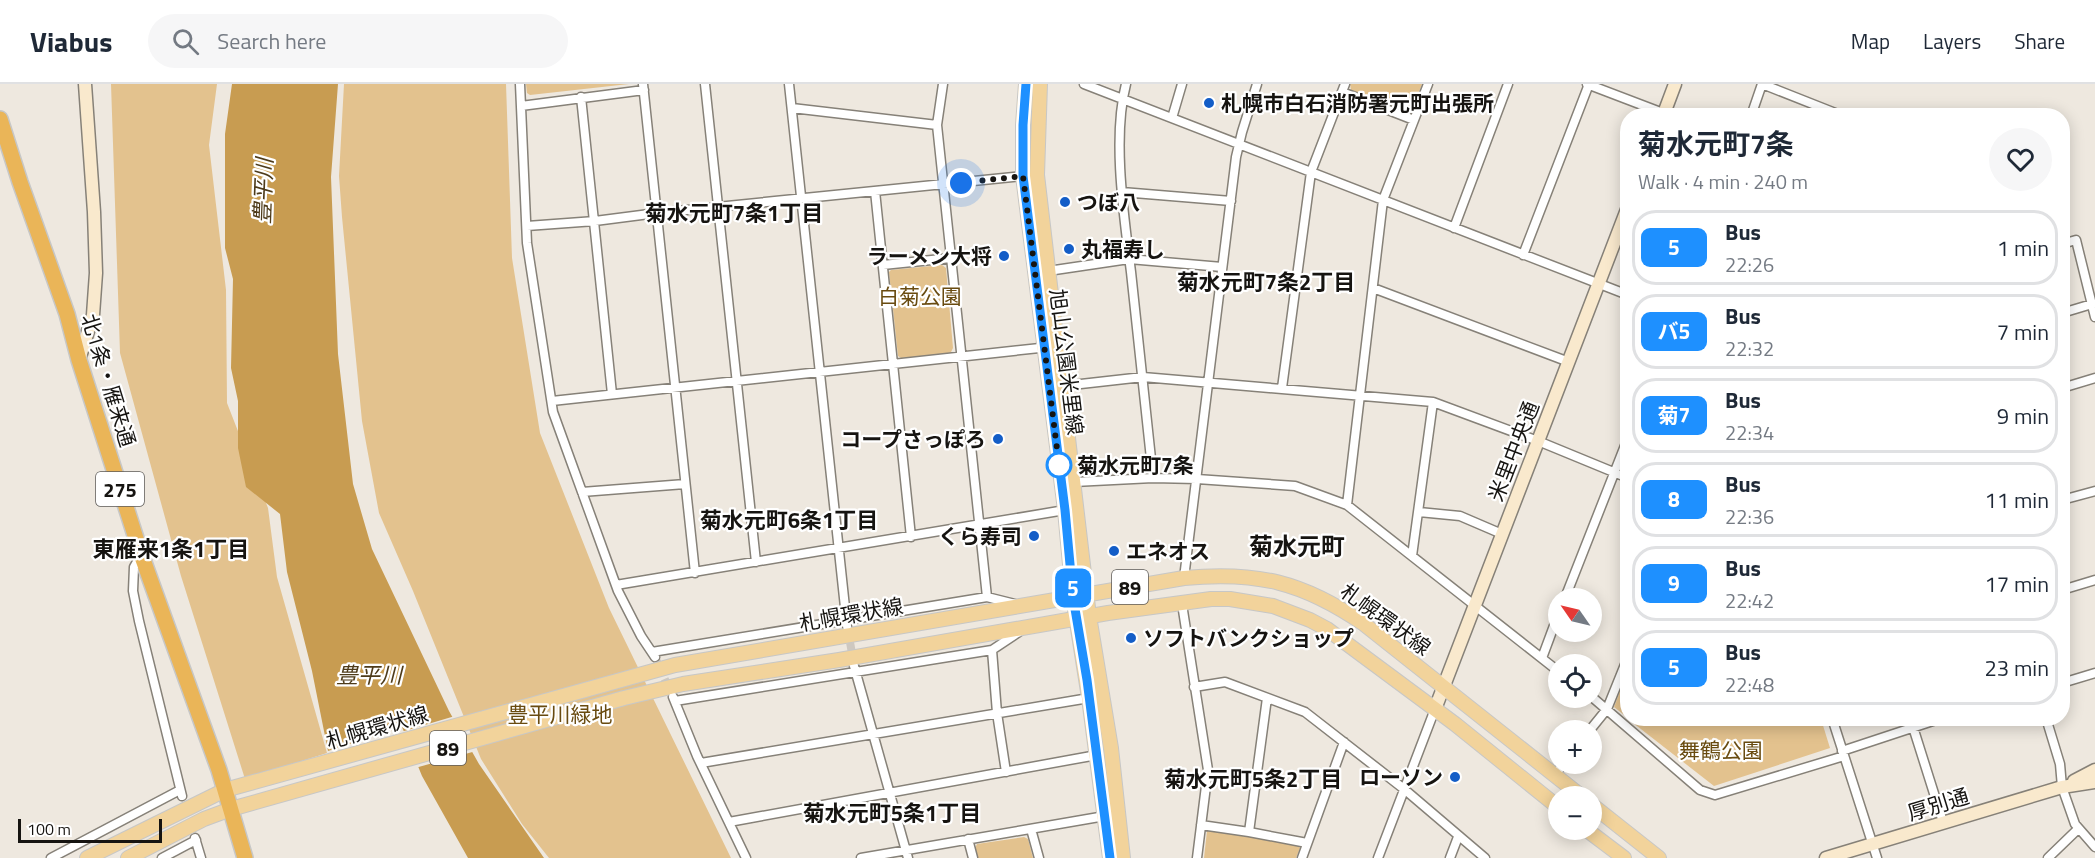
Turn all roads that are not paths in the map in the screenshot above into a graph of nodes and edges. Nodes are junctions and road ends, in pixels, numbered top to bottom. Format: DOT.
graph roads {
  1 [pos="85,84"];
  2 [pos="520,84"];
  3 [pos="705,84"];
  4 [pos="789,84"];
  5 [pos="943,84"];
  6 [pos="1026,84"];
  7 [pos="1040,84"];
  8 [pos="1084,84"];
  9 [pos="1126,84"];
  10 [pos="1182,84"];
  11 [pos="1257,84"];
  12 [pos="1428,84"];
  13 [pos="1508,84"];
  14 [pos="1588,84"];
  15 [pos="1675,84"];
  16 [pos="1762,84"];
  17 [pos="644,87"];
  18 [pos="1343,88"];
  19 [pos="581,97"];
  20 [pos="1122,98"];
  21 [pos="522,105"];
  22 [pos="792,108"];
  23 [pos="1648,108"];
  24 [pos="1665,108"];
  25 [pos="1754,108"];
  26 [pos="1823,108"];
  27 [pos="1172,118"];
  28 [pos="0,119"];
  29 [pos="1414,120"];
  30 [pos="937,125"];
  31 [pos="1239,144"];
  32 [pos="1311,172"];
  33 [pos="1023,176"];
  34 [pos="943,184"];
  35 [pos="875,191"];
  36 [pos="1122,192"];
  37 [pos="801,199"];
  38 [pos="1383,200"];
  39 [pos="1231,201"];
  40 [pos="717,207"];
  41 [pos="657,213"];
  42 [pos="595,221"];
  43 [pos="527,225"];
  44 [pos="1454,228"];
  45 [pos="1620,228"];
  46 [pos="2070,242"];
  47 [pos="1523,255"];
  48 [pos="951,258"];
  49 [pos="1129,259"];
  50 [pos="883,265"];
  51 [pos="1222,267"];
  52 [pos="1048,271"];
  53 [pos="1598,284"];
  54 [pos="1373,288"];
  55 [pos="1620,292"];
  56 [pos="2092,304"];
  57 [pos="2070,311"];
  58 [pos="2095,317"];
  59 [pos="1051,347"];
  60 [pos="961,357"];
  61 [pos="79,360"];
  62 [pos="1569,362"];
  63 [pos="893,364"];
  64 [pos="819,373"];
  65 [pos="1143,377"];
  66 [pos="2095,378"];
  67 [pos="737,381"];
  68 [pos="1209,382"];
  69 [pos="1063,386"];
  70 [pos="2070,386"];
  71 [pos="676,388"];
  72 [pos="1282,388"];
  73 [pos="612,394"];
  74 [pos="1359,395"];
  75 [pos="552,401"];
  76 [pos="1433,402"];
  77 [pos="1538,441"];
  78 [pos="1620,457"];
  79 [pos="1614,472"];
  80 [pos="1620,475"];
  81 [pos="1153,478"];
  82 [pos="1197,478"];
  83 [pos="1074,482"];
  84 [pos="685,483"];
  85 [pos="2095,491"];
  86 [pos="582,492"];
  87 [pos="2070,498"];
  88 [pos="1347,505"];
  89 [pos="1065,510"];
  90 [pos="1419,512"];
  91 [pos="979,525"];
  92 [pos="1502,534"];
  93 [pos="911,537"];
  94 [pos="838,549"];
  95 [pos="141,554"];
  96 [pos="1412,556"];
  97 [pos="756,562"];
  98 [pos="695,573"];
  99 [pos="1184,578"];
  100 [pos="2095,580"];
  101 [pos="616,585"];
  102 [pos="1569,588"];
  103 [pos="2070,588"];
  104 [pos="1080,595"];
  105 [pos="987,597"];
  106 [pos="1182,603"];
  107 [pos="1475,604"];
  108 [pos="1024,606"];
  109 [pos="1083,618"];
  110 [pos="846,623"];
  111 [pos="1022,630"];
  112 [pos="1548,642"];
  113 [pos="992,651"];
  114 [pos="1542,658"];
  115 [pos="1548,663"];
  116 [pos="855,669"];
  117 [pos="2095,673"];
  118 [pos="1620,677"];
  119 [pos="2070,681"];
  120 [pos="1194,687"];
  121 [pos="1442,687"];
  122 [pos="1089,698"];
  123 [pos="1268,698"];
  124 [pos="1602,705"];
  125 [pos="1435,709"];
  126 [pos="1607,709"];
  127 [pos="997,713"];
  128 [pos="1598,720"];
  129 [pos="1620,720"];
  130 [pos="1627,726"];
  131 [pos="1834,726"];
  132 [pos="1907,726"];
  133 [pos="1915,726"];
  134 [pos="2048,726"];
  135 [pos="873,735"];
  136 [pos="1344,742"];
  137 [pos="1843,754"];
  138 [pos="1097,755"];
  139 [pos="700,763"];
  140 [pos="2095,770"];
  141 [pos="1006,772"];
  142 [pos="1554,775"];
  143 [pos="2095,782"];
  144 [pos="1568,786"];
  145 [pos="2062,787"];
  146 [pos="1404,789"];
  147 [pos="225,790"];
  148 [pos="890,793"];
  149 [pos="1548,799"];
  150 [pos="231,809"];
  151 [pos="1602,813"];
  152 [pos="1105,816"];
  153 [pos="729,822"];
  154 [pos="1943,822"];
  155 [pos="1201,825"];
  156 [pos="1031,829"];
  157 [pos="2078,829"];
  158 [pos="1249,832"];
  159 [pos="1458,837"];
  160 [pos="968,839"];
  161 [pos="1599,840"];
  162 [pos="1307,843"];
  163 [pos="1873,844"];
  164 [pos="2092,844"];
  165 [pos="907,854"];
  166 [pos="1619,856"];
  167 [pos="51,858"];
  168 [pos="87,858"];
  169 [pos="128,858"];
  170 [pos="162,858"];
  171 [pos="201,858"];
  172 [pos="245,858"];
  173 [pos="746,858"];
  174 [pos="861,858"];
  175 [pos="973,858"];
  176 [pos="1039,858"];
  177 [pos="1110,858"];
  178 [pos="1123,858"];
  179 [pos="1197,858"];
  180 [pos="1302,858"];
  181 [pos="1378,858"];
  182 [pos="1450,858"];
  183 [pos="1485,858"];
  184 [pos="1659,858"];
  185 [pos="1826,858"];
  186 [pos="1877,858"];
  187 [pos="2048,858"];
  1 -- 61 [label="street"];
  2 -- 21 [label="street"];
  3 -- 40 [label="street"];
  4 -- 22 [label="street"];
  5 -- 30 [label="street"];
  6 -- 33 [label="main road, 旭山公園米里線"];
  7 -- 52 [label="main road, 旭山公園米里線"];
  8 -- 20 [label="street"];
  9 -- 20 [label="street"];
  10 -- 27 [label="street"];
  11 -- 31 [label="street"];
  12 -- 29 [label="street"];
  13 -- 44 [label="street"];
  14 -- 23 [label="street"];
  14 -- 47 [label="street"];
  15 -- 24 [label="street"];
  16 -- 25 [label="street"];
  16 -- 26 [label="street"];
  17 -- 19 [label="street"];
  17 -- 41 [label="street"];
  18 -- 29 [label="street"];
  18 -- 32 [label="street"];
  19 -- 21 [label="street"];
  19 -- 42 [label="street"];
  20 -- 27 [label="street"];
  20 -- 36 [label="street"];
  21 -- 43 [label="street"];
  22 -- 30 [label="street"];
  22 -- 37 [label="street"];
  27 -- 31 [label="street"];
  28 -- 61 [label="highway, 北1条・雁来通 / 275"];
  29 -- 38 [label="street"];
  30 -- 34 [label="street"];
  31 -- 32 [label="street"];
  31 -- 39 [label="street"];
  32 -- 38 [label="street"];
  32 -- 72 [label="street"];
  33 -- 34 [label="street"];
  33 -- 59 [label="main road, 旭山公園米里線"];
  34 -- 35 [label="street"];
  34 -- 48 [label="street"];
  35 -- 37 [label="street"];
  35 -- 50 [label="street"];
  36 -- 39 [label="street"];
  36 -- 49 [label="street"];
  37 -- 40 [label="street"];
  37 -- 64 [label="street"];
  38 -- 44 [label="street"];
  38 -- 54 [label="street"];
  39 -- 51 [label="street"];
  40 -- 41 [label="street"];
  40 -- 67 [label="street"];
  41 -- 42 [label="street"];
  41 -- 71 [label="street"];
  42 -- 43 [label="street"];
  42 -- 73 [label="street"];
  43 -- 75 [label="street"];
  44 -- 47 [label="street"];
  45 -- 53 [label="street, 米里中央通"];
  46 -- 56 [label="street"];
  47 -- 53 [label="street"];
  48 -- 50 [label="street"];
  48 -- 60 [label="street"];
  49 -- 51 [label="street"];
  49 -- 52 [label="street"];
  49 -- 65 [label="street"];
  50 -- 63 [label="street"];
  51 -- 68 [label="street"];
  52 -- 59 [label="main road, 旭山公園米里線"];
  53 -- 55 [label="street"];
  53 -- 62 [label="street, 米里中央通"];
  54 -- 62 [label="street"];
  54 -- 74 [label="street"];
  56 -- 57 [label="street"];
  56 -- 58 [label="street"];
  59 -- 60 [label="street"];
  59 -- 69 [label="main road, 旭山公園米里線"];
  59 -- 89 [label="main road, 旭山公園米里線"];
  60 -- 63 [label="street"];
  60 -- 91 [label="street"];
  61 -- 95 [label="highway, 北1条・雁来通 / 275"];
  62 -- 77 [label="street, 米里中央通"];
  63 -- 64 [label="street"];
  63 -- 93 [label="street"];
  64 -- 67 [label="street"];
  64 -- 94 [label="street"];
  65 -- 68 [label="street"];
  65 -- 69 [label="street"];
  65 -- 81 [label="street"];
  66 -- 70 [label="street"];
  67 -- 71 [label="street"];
  67 -- 97 [label="street"];
  68 -- 72 [label="street"];
  68 -- 82 [label="street"];
  69 -- 83 [label="main road, 旭山公園米里線"];
  71 -- 73 [label="street"];
  71 -- 84 [label="street"];
  72 -- 74 [label="street"];
  73 -- 75 [label="street"];
  74 -- 76 [label="street"];
  74 -- 88 [label="street"];
  75 -- 86 [label="street"];
  76 -- 77 [label="street"];
  76 -- 90 [label="street"];
  77 -- 79 [label="street"];
  77 -- 92 [label="street, 米里中央通"];
  78 -- 79 [label="street"];
  79 -- 80 [label="street"];
  79 -- 102 [label="street"];
  81 -- 82 [label="street"];
  81 -- 83 [label="street"];
  82 -- 88 [label="street"];
  82 -- 99 [label="street"];
  83 -- 104 [label="main road, 旭山公園米里線"];
  84 -- 86 [label="street"];
  84 -- 98 [label="street"];
  85 -- 87 [label="street"];
  86 -- 101 [label="street"];
  88 -- 96 [label="street"];
  89 -- 91 [label="street"];
  89 -- 104 [label="main road, 旭山公園米里線"];
  90 -- 92 [label="street"];
  90 -- 96 [label="street"];
  91 -- 93 [label="street"];
  91 -- 105 [label="street"];
  92 -- 107 [label="street, 米里中央通"];
  93 -- 94 [label="street"];
  94 -- 97 [label="street"];
  94 -- 110 [label="street"];
  95 -- 147 [label="highway, 北1条・雁来通 / 275"];
  95 -- 167 [label="street"];
  96 -- 107 [label="street"];
  97 -- 98 [label="street"];
  98 -- 101 [label="street"];
  99 -- 104 [label="main road, 札幌環状線 / 89"];
  99 -- 121 [label="main road, 札幌環状線 / 89"];
  100 -- 103 [label="street"];
  101 -- 110 [label="street"];
  104 -- 108 [label="main road, 札幌環状線 / 89"];
  104 -- 109 [label="main road, 旭山公園米里線"];
  105 -- 108 [label="street"];
  105 -- 110 [label="street"];
  106 -- 109 [label="main road, 札幌環状線 / 89"];
  106 -- 120 [label="street"];
  106 -- 125 [label="main road, 札幌環状線 / 89"];
  107 -- 114 [label="street"];
  107 -- 121 [label="street, 米里中央通"];
  108 -- 147 [label="main road, 札幌環状線 / 89"];
  109 -- 111 [label="main road, 札幌環状線 / 89"];
  109 -- 122 [label="main road, 旭山公園米里線"];
  109 -- 178 [label="main road, 旭山公園米里線"];
  111 -- 113 [label="street"];
  111 -- 150 [label="main road, 札幌環状線 / 89"];
  112 -- 114 [label="street"];
  113 -- 116 [label="street"];
  113 -- 127 [label="street"];
  114 -- 115 [label="street"];
  116 -- 135 [label="street"];
  116 -- 139 [label="street"];
  117 -- 119 [label="street"];
  118 -- 126 [label="street"];
  120 -- 123 [label="street"];
  120 -- 155 [label="street"];
  121 -- 125 [label="street, 米里中央通"];
  121 -- 142 [label="main road, 札幌環状線 / 89"];
  122 -- 127 [label="street"];
  122 -- 138 [label="main road, 旭山公園米里線"];
  123 -- 136 [label="street"];
  123 -- 158 [label="street"];
  124 -- 126 [label="street"];
  125 -- 146 [label="street"];
  125 -- 149 [label="main road, 札幌環状線 / 89"];
  126 -- 128 [label="street"];
  126 -- 129 [label="street"];
  127 -- 135 [label="street"];
  127 -- 141 [label="street"];
  130 -- 137 [label="street"];
  131 -- 137 [label="street"];
  132 -- 137 [label="street"];
  133 -- 154 [label="street"];
  134 -- 145 [label="street"];
  135 -- 139 [label="street"];
  135 -- 148 [label="street"];
  136 -- 146 [label="street"];
  136 -- 162 [label="street"];
  137 -- 163 [label="street"];
  138 -- 141 [label="street"];
  138 -- 152 [label="main road, 旭山公園米里線"];
  139 -- 153 [label="street"];
  140 -- 145 [label="street, 厚別通"];
  141 -- 148 [label="street"];
  142 -- 144 [label="main road, 札幌環状線 / 89"];
  143 -- 145 [label="street, 厚別通"];
  145 -- 154 [label="street, 厚別通"];
  145 -- 157 [label="street"];
  146 -- 159 [label="street"];
  146 -- 181 [label="street"];
  147 -- 150 [label="highway, 北1条・雁来通 / 275"];
  147 -- 168 [label="main road, 札幌環状線 / 89"];
  148 -- 153 [label="street"];
  148 -- 165 [label="street"];
  150 -- 169 [label="main road, 札幌環状線 / 89"];
  150 -- 172 [label="highway, 北1条・雁来通 / 275"];
  151 -- 184 [label="main road"];
  152 -- 156 [label="street"];
  152 -- 177 [label="main road, 旭山公園米里線"];
  153 -- 173 [label="street"];
  154 -- 163 [label="street, 厚別通"];
  155 -- 158 [label="street"];
  155 -- 179 [label="street"];
  156 -- 160 [label="street"];
  156 -- 176 [label="street"];
  157 -- 164 [label="street"];
  157 -- 187 [label="street"];
  158 -- 162 [label="street"];
  159 -- 182 [label="street"];
  159 -- 183 [label="street"];
  160 -- 165 [label="street"];
  160 -- 175 [label="street"];
  161 -- 166 [label="main road"];
  162 -- 180 [label="street"];
  163 -- 185 [label="street, 厚別通"];
  163 -- 186 [label="street"];
  165 -- 174 [label="street"];
  170 -- 171 [label="street"];
}
